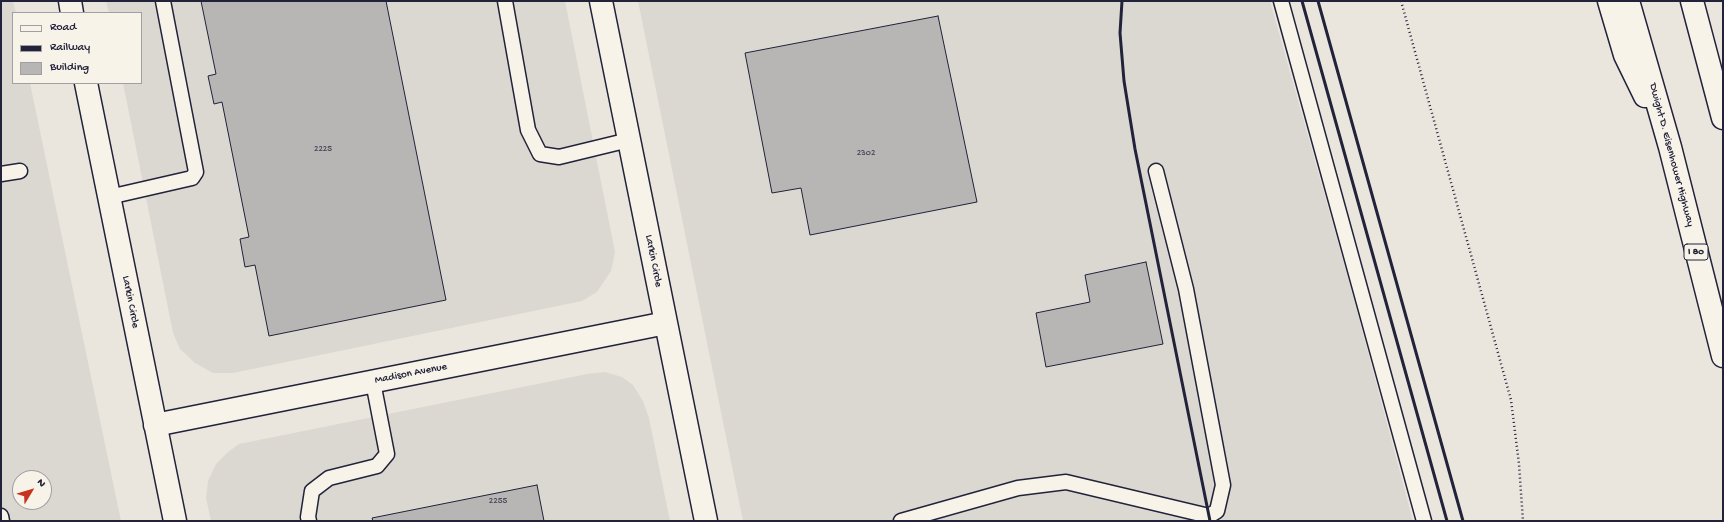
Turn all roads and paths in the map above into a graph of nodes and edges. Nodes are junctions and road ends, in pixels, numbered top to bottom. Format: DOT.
graph roads {
  1 [pos="70,1"];
  2 [pos="163,1"];
  3 [pos="505,1"];
  4 [pos="601,1"];
  5 [pos="1281,1"];
  6 [pos="1402,1"];
  7 [pos="1608,1"];
  8 [pos="1628,1"];
  9 [pos="1692,1"];
  10 [pos="72,12"];
  11 [pos="86,84"];
  12 [pos="1723,118"];
  13 [pos="629,140"];
  14 [pos="1670,148"];
  15 [pos="20,171"];
  16 [pos="1156,171"];
  17 [pos="1,174"];
  18 [pos="109,197"];
  19 [pos="666,323"];
  20 [pos="1723,356"];
  21 [pos="373,382"];
  22 [pos="155,425"];
  23 [pos="1,516"];
  24 [pos="2,521"];
  25 [pos="175,521"];
  26 [pos="309,521"];
  27 [pos="706,521"];
  28 [pos="901,521"];
  29 [pos="1424,521"];
  30 [pos="1522,521"];
  1 -- 10 [label="main road"];
  2 -- 18 [label="lane"];
  3 -- 13 [label="lane"];
  4 -- 13 [label="main road, Larkin Circle"];
  5 -- 29 [label="lane"];
  6 -- 30 [label="path"];
  7 -- 14 [label="main road"];
  8 -- 14 [label="main road, Dwight D. Eisenhower Highway / I 80"];
  9 -- 12 [label="main road"];
  11 -- 18 [label="main road, Larkin Circle"];
  13 -- 19 [label="main road, Larkin Circle"];
  14 -- 20 [label="main road, Dwight D. Eisenhower Highway / I 80"];
  15 -- 17 [label="lane"];
  16 -- 28 [label="lane"];
  18 -- 22 [label="main road, Larkin Circle"];
  19 -- 21 [label="main road, Madison Avenue"];
  19 -- 27 [label="main road, Larkin Circle"];
  21 -- 22 [label="main road, Madison Avenue"];
  21 -- 26 [label="lane"];
  22 -- 25 [label="main road, Larkin Circle"];
  23 -- 24 [label="lane"];
}
